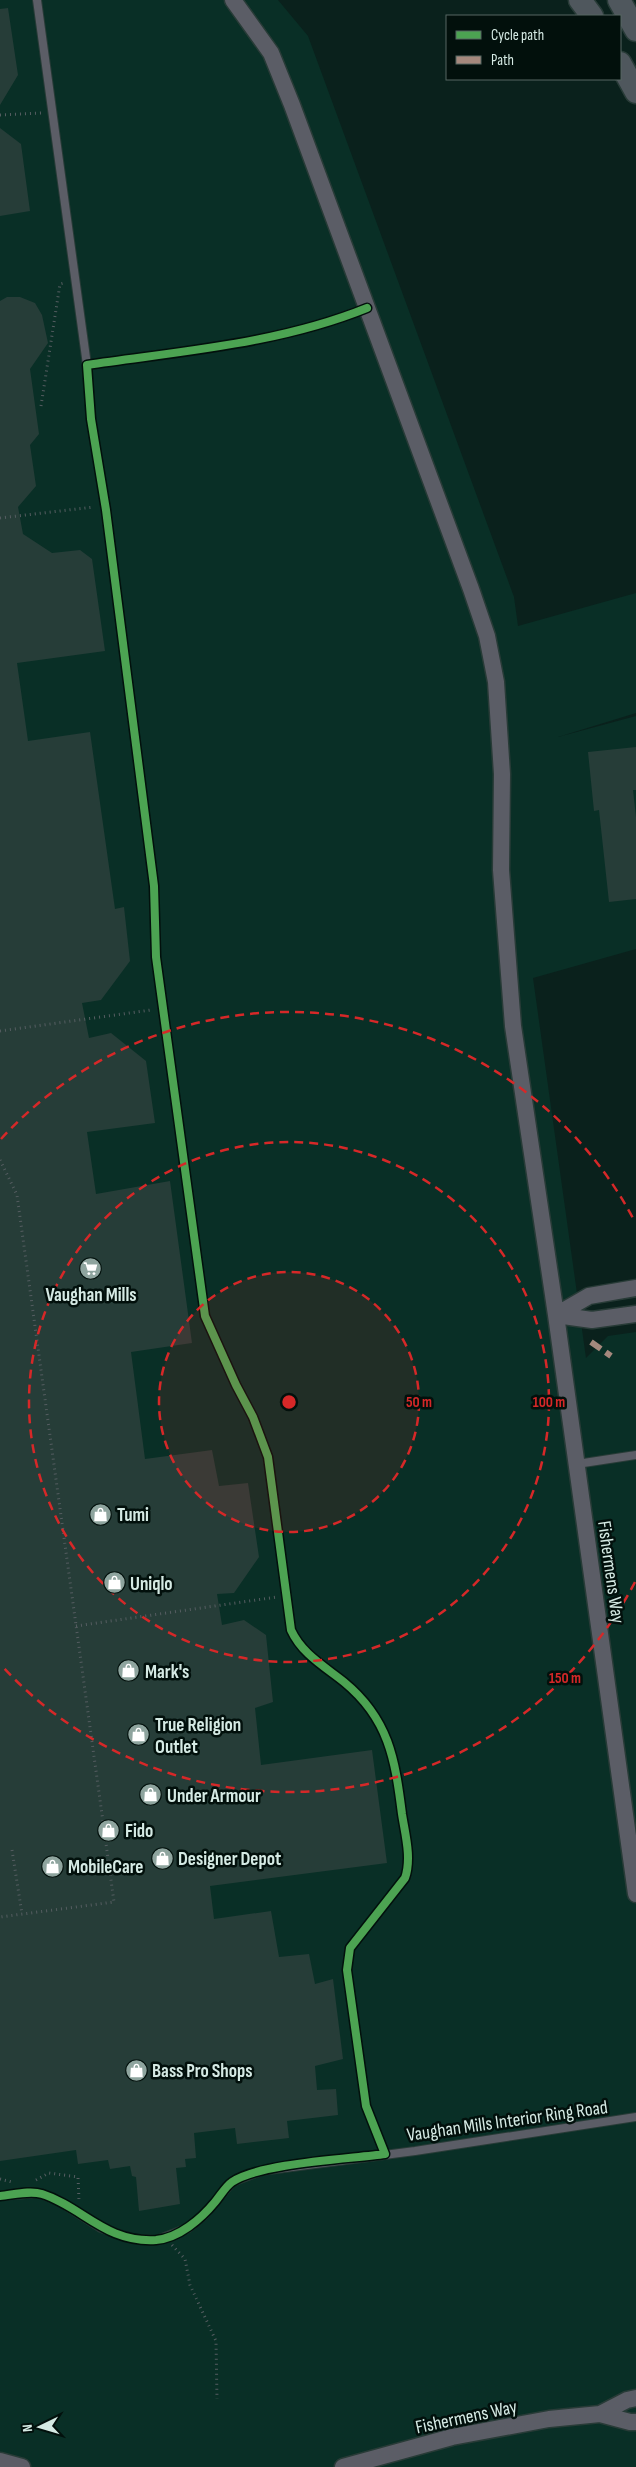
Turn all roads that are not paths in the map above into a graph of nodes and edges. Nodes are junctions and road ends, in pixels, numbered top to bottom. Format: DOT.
graph roads {
  1 [pos="37,0"];
  2 [pos="233,0"];
  3 [pos="580,0"];
  4 [pos="619,0"];
  5 [pos="591,15"];
  6 [pos="636,30"];
  7 [pos="621,65"];
  8 [pos="636,92"];
  9 [pos="367,308"];
  10 [pos="87,365"];
  11 [pos="636,1288"];
  12 [pos="636,1314"];
  13 [pos="556,1315"];
  14 [pos="636,1455"];
  15 [pos="577,1464"];
  16 [pos="636,1894"];
  17 [pos="636,2118"];
  18 [pos="385,2154"];
  19 [pos="0,2196"];
  20 [pos="636,2398"];
  21 [pos="600,2414"];
  22 [pos="636,2422"];
  23 [pos="0,2461"];
  24 [pos="22,2467"];
  25 [pos="343,2467"];
  1 -- 10 [label="lane"];
  2 -- 9 [label="street, Fishermens Way"];
  3 -- 5 [label="street"];
  4 -- 6 [label="street"];
  7 -- 8 [label="street"];
  9 -- 10 [label="lane"];
  9 -- 13 [label="street, Fishermens Way"];
  10 -- 18 [label="lane"];
  11 -- 13 [label="street"];
  12 -- 13 [label="street"];
  13 -- 15 [label="street, Fishermens Way"];
  14 -- 15 [label="lane"];
  15 -- 16 [label="street, Fishermens Way"];
  17 -- 18 [label="lane, Vaughan Mills Interior Ring Road"];
  18 -- 19 [label="lane, Vaughan Mills Interior Ring Road"];
  20 -- 21 [label="street, Fishermens Way"];
  21 -- 22 [label="street, Fishermens Way"];
  21 -- 25 [label="street, Fishermens Way"];
  23 -- 24 [label="street"];
}
